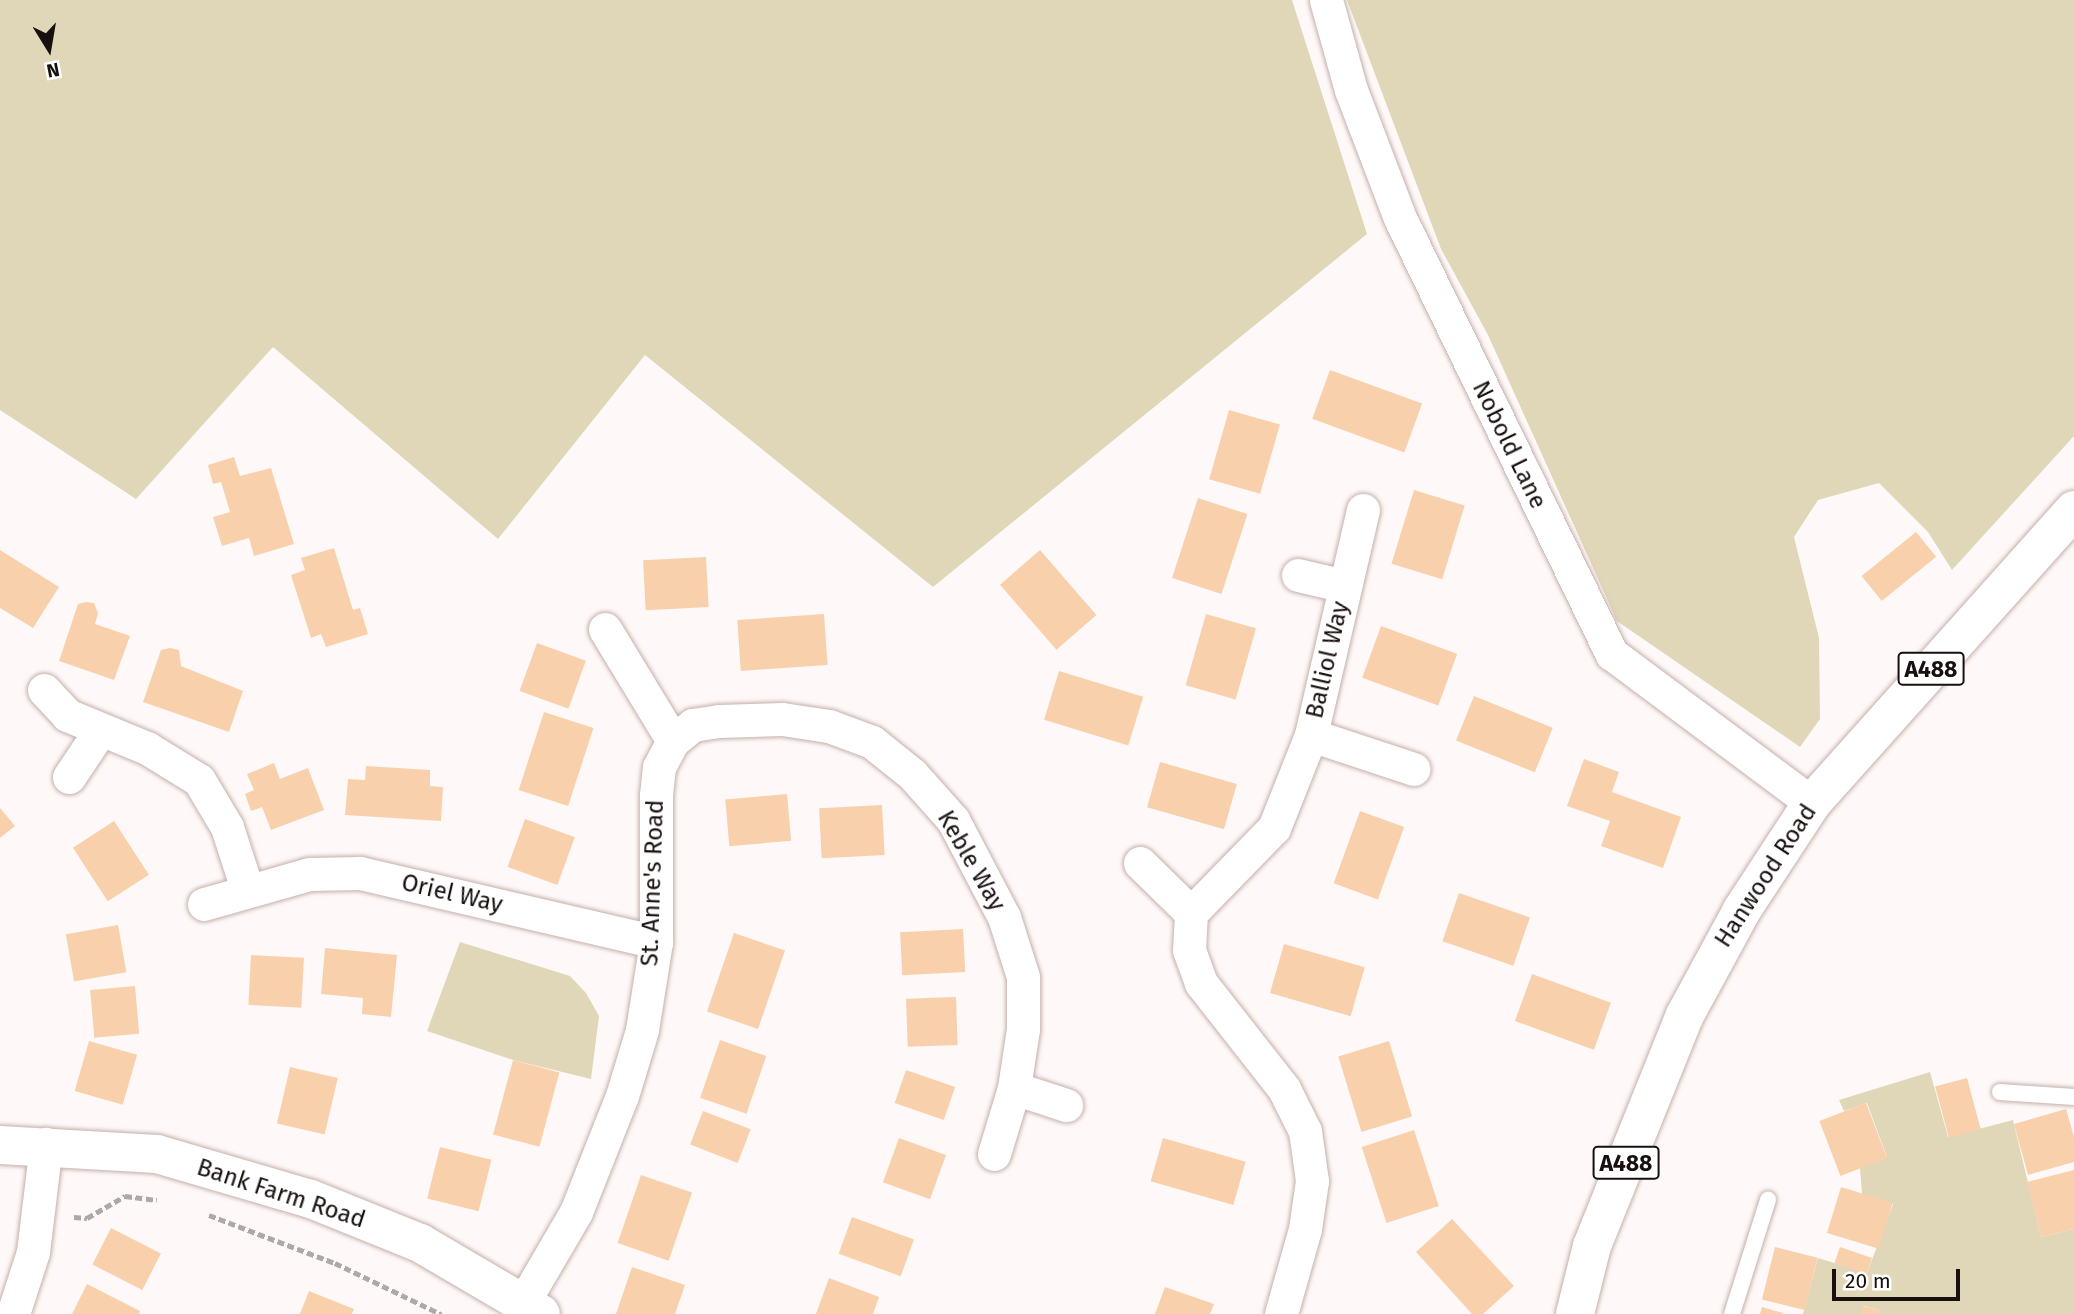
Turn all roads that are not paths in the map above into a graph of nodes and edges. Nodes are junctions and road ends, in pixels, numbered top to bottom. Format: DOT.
graph roads {
  1 [pos="1326,0"];
  2 [pos="1363,510"];
  3 [pos="2074,510"];
  4 [pos="1298,575"];
  5 [pos="1345,586"];
  6 [pos="605,629"];
  7 [pos="44,690"];
  8 [pos="99,732"];
  9 [pos="1311,735"];
  10 [pos="673,741"];
  11 [pos="1414,769"];
  12 [pos="69,777"];
  13 [pos="1812,803"];
  14 [pos="1140,863"];
  15 [pos="247,889"];
  16 [pos="204,904"];
  17 [pos="1191,912"];
  18 [pos="656,942"];
  19 [pos="1014,1087"];
  20 [pos="2000,1092"];
  21 [pos="2074,1097"];
  22 [pos="1066,1105"];
  23 [pos="0,1144"];
  24 [pos="46,1144"];
  25 [pos="994,1154"];
  26 [pos="1768,1200"];
  27 [pos="532,1308"];
  28 [pos="13,1314"];
  29 [pos="1281,1314"];
  30 [pos="1574,1314"];
  31 [pos="1732,1314"];
  1 -- 13 [label="street, Nobold Lane"];
  2 -- 5 [label="street, Balliol Way"];
  3 -- 13 [label="main road, Hanwood Road / A488"];
  4 -- 5 [label="street, Balliol Way"];
  5 -- 9 [label="street, Balliol Way"];
  6 -- 10 [label="street"];
  7 -- 8 [label="street"];
  8 -- 12 [label="street"];
  8 -- 15 [label="street"];
  9 -- 11 [label="street, Balliol Way"];
  9 -- 17 [label="street, Balliol Way"];
  10 -- 18 [label="street, St. Anne's Road"];
  10 -- 19 [label="street, Keble Way"];
  13 -- 30 [label="main road, Hanwood Road / A488"];
  14 -- 17 [label="street"];
  15 -- 16 [label="street, Oriel Way"];
  15 -- 18 [label="street, Oriel Way"];
  17 -- 29 [label="street"];
  18 -- 27 [label="street, St. Anne's Road"];
  19 -- 22 [label="street"];
  19 -- 25 [label="street, Keble Way"];
  20 -- 21 [label="lane"];
  23 -- 24 [label="main road, Bank Farm Road"];
  24 -- 27 [label="main road, Bank Farm Road"];
  24 -- 28 [label="street"];
  26 -- 31 [label="lane"];
}
